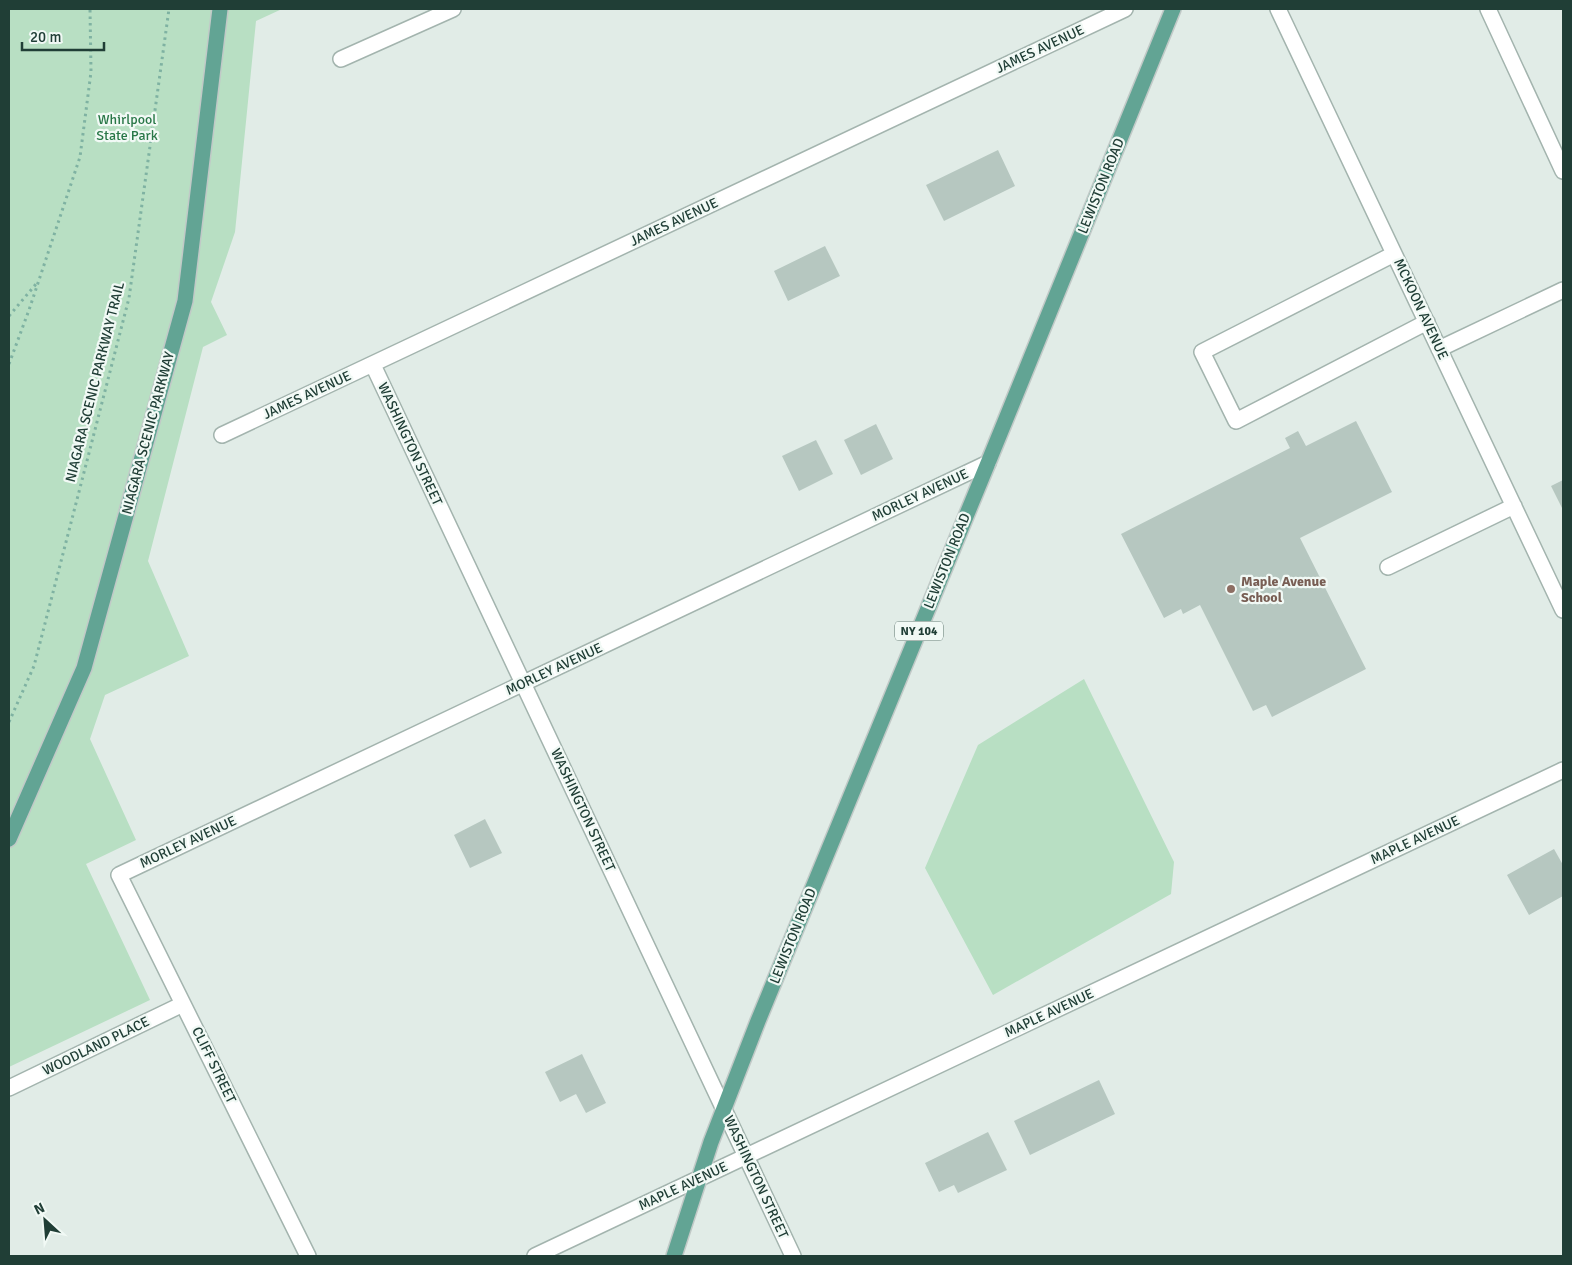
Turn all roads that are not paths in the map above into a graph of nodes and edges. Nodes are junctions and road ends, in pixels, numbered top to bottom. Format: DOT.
graph roads {
  1 [pos="220,9"];
  2 [pos="452,9"];
  3 [pos="1125,9"];
  4 [pos="1173,9"];
  5 [pos="1278,9"];
  6 [pos="1488,9"];
  7 [pos="341,59"];
  8 [pos="1563,171"];
  9 [pos="1394,254"];
  10 [pos="1563,290"];
  11 [pos="1427,322"];
  12 [pos="1439,349"];
  13 [pos="373,364"];
  14 [pos="222,436"];
  15 [pos="988,463"];
  16 [pos="1514,506"];
  17 [pos="1388,567"];
  18 [pos="1563,610"];
  19 [pos="523,683"];
  20 [pos="1563,770"];
  21 [pos="9,840"];
  22 [pos="119,875"];
  23 [pos="183,1004"];
  24 [pos="9,1088"];
  25 [pos="724,1108"];
  26 [pos="746,1156"];
  27 [pos="699,1178"];
  28 [pos="308,1256"];
  29 [pos="534,1256"];
  30 [pos="674,1256"];
  31 [pos="793,1256"];
  1 -- 21 [label="main road, NIAGARA SCENIC PARKWAY"];
  2 -- 7 [label="street"];
  3 -- 13 [label="street, JAMES AVENUE"];
  4 -- 15 [label="main road, LEWISTON ROAD / NY 104"];
  5 -- 9 [label="street, MCKOON AVENUE"];
  6 -- 8 [label="street"];
  9 -- 11 [label="street, MCKOON AVENUE"];
  9 -- 11 [label="street"];
  10 -- 12 [label="street"];
  11 -- 12 [label="street, MCKOON AVENUE"];
  12 -- 16 [label="street, MCKOON AVENUE"];
  13 -- 14 [label="street, JAMES AVENUE"];
  13 -- 19 [label="street, WASHINGTON STREET"];
  15 -- 19 [label="street, MORLEY AVENUE"];
  15 -- 25 [label="main road, LEWISTON ROAD / NY 104"];
  16 -- 17 [label="street"];
  16 -- 18 [label="street, MCKOON AVENUE"];
  19 -- 22 [label="street, MORLEY AVENUE"];
  19 -- 25 [label="street, WASHINGTON STREET"];
  20 -- 26 [label="street, MAPLE AVENUE"];
  22 -- 23 [label="street, CLIFF STREET"];
  23 -- 24 [label="street, WOODLAND PLACE"];
  23 -- 28 [label="street, CLIFF STREET"];
  25 -- 26 [label="street, WASHINGTON STREET"];
  25 -- 27 [label="main road, LEWISTON ROAD / NY 104"];
  26 -- 27 [label="street, MAPLE AVENUE"];
  26 -- 31 [label="street, WASHINGTON STREET"];
  27 -- 29 [label="street, MAPLE AVENUE"];
  27 -- 30 [label="main road, LEWISTON ROAD / NY 104"];
}
